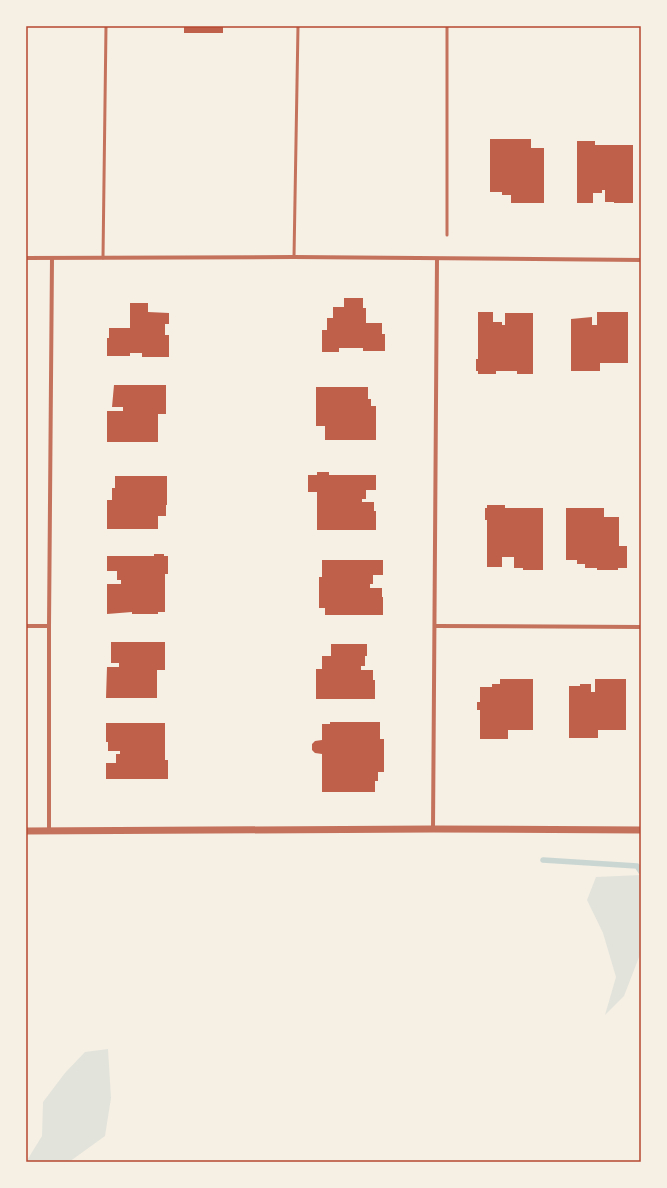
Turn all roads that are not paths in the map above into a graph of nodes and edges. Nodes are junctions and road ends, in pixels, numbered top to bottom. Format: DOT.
graph roads {
  1 [pos="106,26"];
  2 [pos="298,26"];
  3 [pos="448,26"];
  4 [pos="447,235"];
  5 [pos="294,257"];
  6 [pos="26,258"];
  7 [pos="52,258"];
  8 [pos="103,258"];
  9 [pos="437,259"];
  10 [pos="641,260"];
  11 [pos="26,626"];
  12 [pos="49,626"];
  13 [pos="434,626"];
  14 [pos="641,627"];
  15 [pos="433,829"];
  16 [pos="641,830"];
  17 [pos="26,831"];
  18 [pos="49,831"];
  1 -- 8 [label="lane"];
  2 -- 5 [label="lane"];
  3 -- 4 [label="lane"];
  5 -- 8 [label="street"];
  5 -- 9 [label="street"];
  6 -- 7 [label="street"];
  7 -- 8 [label="street"];
  7 -- 12 [label="street"];
  9 -- 10 [label="street"];
  9 -- 13 [label="street"];
  11 -- 12 [label="street"];
  12 -- 18 [label="street"];
  13 -- 14 [label="street"];
  13 -- 15 [label="street"];
  15 -- 16 [label="street"];
  15 -- 18 [label="street"];
  17 -- 18 [label="street"];
}
